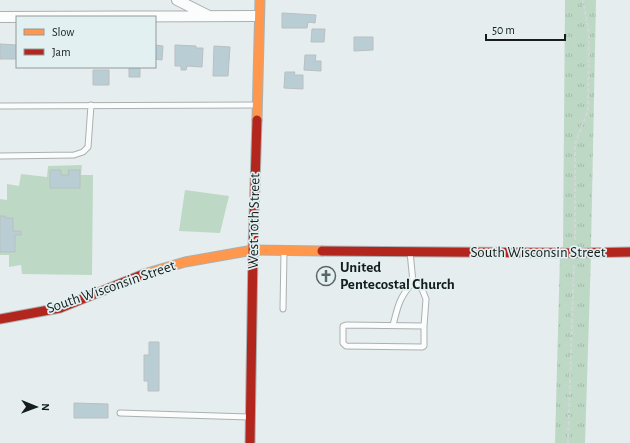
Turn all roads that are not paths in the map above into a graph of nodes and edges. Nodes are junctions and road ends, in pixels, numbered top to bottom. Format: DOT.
graph roads {
  1 [pos="177,0"];
  2 [pos="260,0"];
  3 [pos="156,16"];
  4 [pos="209,16"];
  5 [pos="259,16"];
  6 [pos="0,17"];
  7 [pos="16,17"];
  8 [pos="91,105"];
  9 [pos="257,105"];
  10 [pos="0,106"];
  11 [pos="0,156"];
  12 [pos="253,250"];
  13 [pos="284,251"];
  14 [pos="410,251"];
  15 [pos="630,252"];
  16 [pos="413,282"];
  17 [pos="283,309"];
  18 [pos="0,318"];
  19 [pos="393,326"];
  20 [pos="424,326"];
  21 [pos="120,413"];
  22 [pos="250,417"];
  23 [pos="250,443"];
  1 -- 4 [label="street"];
  2 -- 5 [label="street, West 10th Street"];
  3 -- 4 [label="street"];
  4 -- 5 [label="street"];
  5 -- 9 [label="street, West 10th Street"];
  6 -- 7 [label="street"];
  8 -- 9 [label="lane"];
  8 -- 10 [label="lane"];
  8 -- 11 [label="lane"];
  9 -- 12 [label="street, West 10th Street"];
  12 -- 13 [label="street, South Wisconsin Street"];
  12 -- 18 [label="street, South Wisconsin Street"];
  12 -- 22 [label="street, West 10th Street"];
  13 -- 14 [label="street, South Wisconsin Street"];
  13 -- 17 [label="lane"];
  14 -- 15 [label="street, South Wisconsin Street"];
  14 -- 16 [label="lane"];
  16 -- 19 [label="lane"];
  16 -- 20 [label="lane"];
  19 -- 20 [label="lane"];
  19 -- 20 [label="lane"];
  21 -- 22 [label="lane"];
  22 -- 23 [label="street, West 10th Street"];
}
